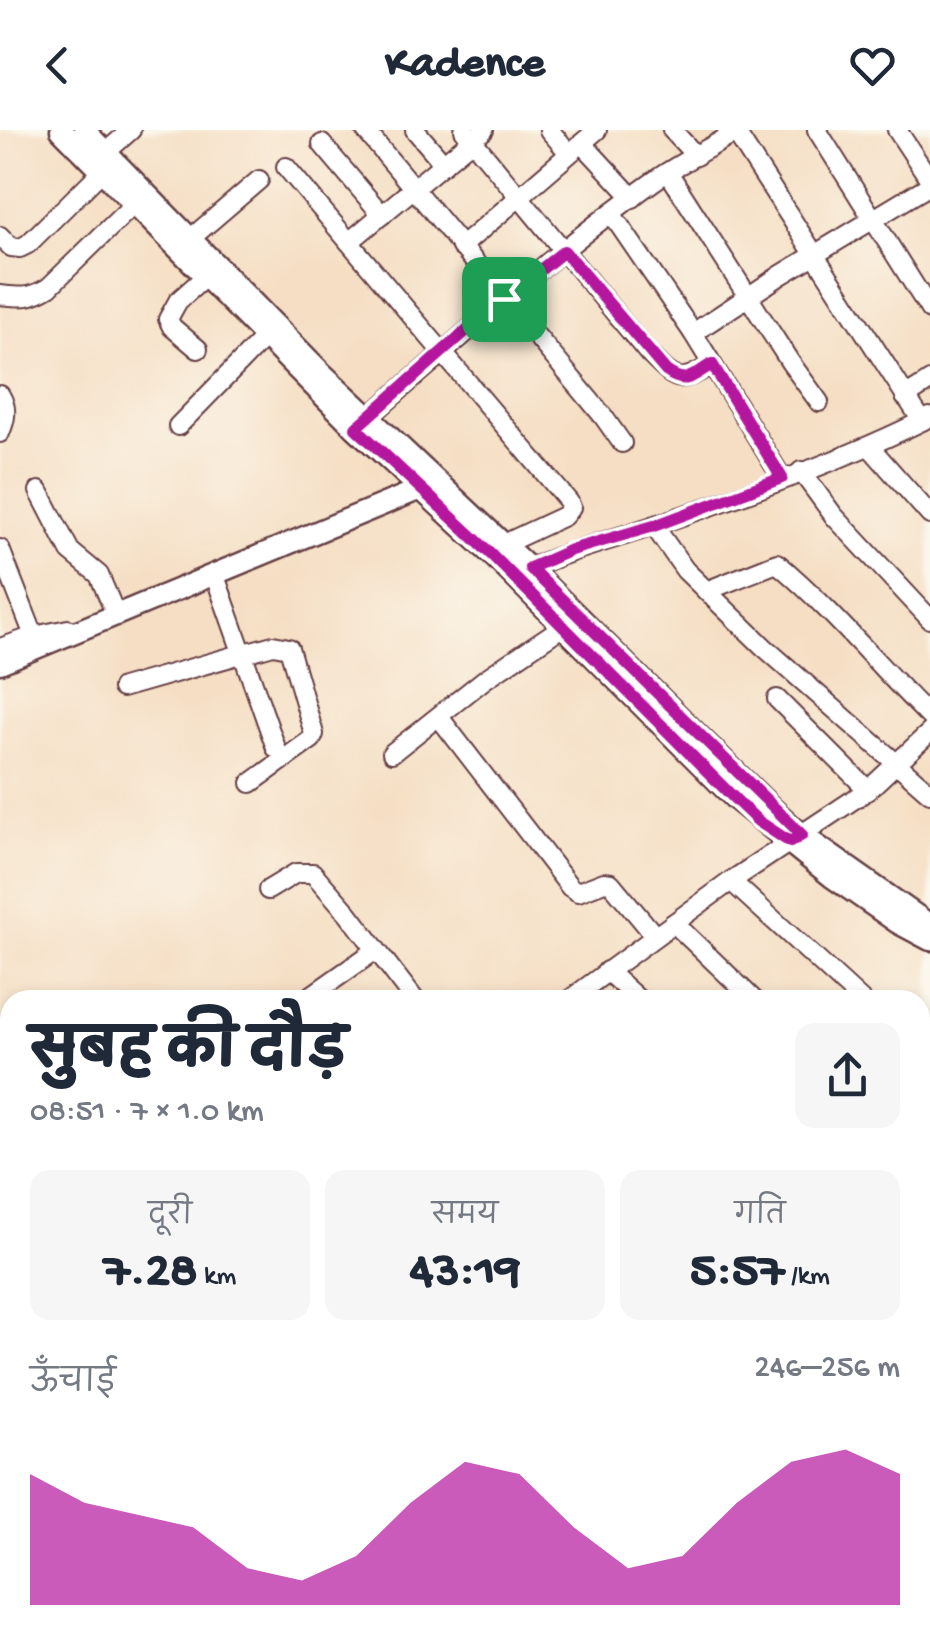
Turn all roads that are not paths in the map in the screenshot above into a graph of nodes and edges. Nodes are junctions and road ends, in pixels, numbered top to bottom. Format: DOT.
graph roads {
  1 [pos="61,130"];
  2 [pos="84,130"];
  3 [pos="131,130"];
  4 [pos="365,130"];
  5 [pos="414,130"];
  6 [pos="549,130"];
  7 [pos="672,130"];
  8 [pos="818,130"];
  9 [pos="897,130"];
  10 [pos="738,131"];
  11 [pos="474,133"];
  12 [pos="583,142"];
  13 [pos="322,144"];
  14 [pos="696,156"];
  15 [pos="104,162"];
  16 [pos="444,164"];
  17 [pos="286,167"];
  18 [pos="668,172"];
  19 [pos="259,180"];
  20 [pos="930,183"];
  21 [pos="414,189"];
  22 [pos="519,198"];
  23 [pos="632,198"];
  24 [pos="134,204"];
  25 [pos="611,213"];
  26 [pos="382,214"];
  27 [pos="872,219"];
  28 [pos="0,236"];
  29 [pos="190,238"];
  30 [pos="349,242"];
  31 [pos="462,247"];
  32 [pos="564,251"];
  33 [pos="814,256"];
  34 [pos="205,277"];
  35 [pos="0,295"];
  36 [pos="750,296"];
  37 [pos="504,299"];
  38 [pos="930,310"];
  39 [pos="693,333"];
  40 [pos="264,338"];
  41 [pos="198,348"];
  42 [pos="444,351"];
  43 [pos="712,364"];
  44 [pos="930,381"];
  45 [pos="0,395"];
  46 [pos="905,398"];
  47 [pos="819,402"];
  48 [pos="926,419"];
  49 [pos="362,423"];
  50 [pos="178,426"];
  51 [pos="0,433"];
  52 [pos="622,444"];
  53 [pos="868,446"];
  54 [pos="802,471"];
  55 [pos="782,478"];
  56 [pos="429,485"];
  57 [pos="39,491"];
  58 [pos="930,515"];
  59 [pos="654,526"];
  60 [pos="504,544"];
  61 [pos="0,549"];
  62 [pos="521,572"];
  63 [pos="214,573"];
  64 [pos="706,591"];
  65 [pos="116,615"];
  66 [pos="930,619"];
  67 [pos="562,627"];
  68 [pos="34,643"];
  69 [pos="0,648"];
  70 [pos="240,654"];
  71 [pos="0,663"];
  72 [pos="122,688"];
  73 [pos="777,700"];
  74 [pos="440,717"];
  75 [pos="930,717"];
  76 [pos="930,732"];
  77 [pos="276,748"];
  78 [pos="392,753"];
  79 [pos="898,764"];
  80 [pos="252,783"];
  81 [pos="868,790"];
  82 [pos="930,793"];
  83 [pos="796,839"];
  84 [pos="731,881"];
  85 [pos="268,890"];
  86 [pos="674,923"];
  87 [pos="930,925"];
  88 [pos="655,936"];
  89 [pos="930,940"];
  90 [pos="376,950"];
  91 [pos="608,971"];
  92 [pos="318,990"];
  93 [pos="407,990"];
  94 [pos="582,990"];
  95 [pos="628,990"];
  96 [pos="744,990"];
  97 [pos="850,990"];
  1 -- 15 [label="main road"];
  2 -- 15 [label="main road"];
  3 -- 15 [label="street"];
  4 -- 21 [label="street"];
  5 -- 16 [label="street"];
  6 -- 12 [label="street"];
  7 -- 14 [label="street"];
  8 -- 27 [label="street"];
  9 -- 20 [label="street"];
  10 -- 14 [label="street"];
  10 -- 33 [label="street"];
  11 -- 16 [label="street"];
  11 -- 22 [label="street"];
  12 -- 22 [label="street"];
  12 -- 23 [label="street"];
  13 -- 26 [label="street"];
  14 -- 18 [label="street"];
  15 -- 24 [label="main road"];
  15 -- 28 [label="street"];
  15 -- 29 [label="main road"];
  16 -- 21 [label="street"];
  17 -- 30 [label="street"];
  18 -- 23 [label="street"];
  18 -- 36 [label="street"];
  19 -- 29 [label="street"];
  20 -- 27 [label="street"];
  21 -- 26 [label="street"];
  21 -- 31 [label="street"];
  22 -- 31 [label="street"];
  22 -- 32 [label="street"];
  23 -- 25 [label="street"];
  24 -- 34 [label="main road"];
  24 -- 35 [label="street"];
  25 -- 32 [label="street"];
  25 -- 39 [label="street"];
  26 -- 30 [label="street"];
  27 -- 33 [label="street"];
  27 -- 38 [label="street"];
  29 -- 49 [label="main road"];
  30 -- 42 [label="street"];
  31 -- 37 [label="street"];
  32 -- 37 [label="street"];
  32 -- 43 [label="street"];
  33 -- 36 [label="street"];
  33 -- 46 [label="street"];
  34 -- 40 [label="main road"];
  34 -- 41 [label="street"];
  36 -- 39 [label="street"];
  36 -- 47 [label="street"];
  37 -- 42 [label="street"];
  37 -- 52 [label="street"];
  39 -- 43 [label="street"];
  40 -- 49 [label="main road"];
  40 -- 50 [label="street"];
  42 -- 49 [label="street"];
  42 -- 60 [label="street"];
  43 -- 55 [label="street"];
  44 -- 46 [label="street"];
  45 -- 51 [label="street"];
  46 -- 48 [label="street"];
  48 -- 53 [label="street"];
  49 -- 56 [label="main road"];
  53 -- 54 [label="street"];
  53 -- 58 [label="street"];
  54 -- 55 [label="street"];
  54 -- 66 [label="street"];
  55 -- 59 [label="street"];
  56 -- 60 [label="main road"];
  56 -- 62 [label="main road"];
  56 -- 63 [label="main road"];
  57 -- 65 [label="street"];
  59 -- 62 [label="street"];
  59 -- 64 [label="street"];
  60 -- 62 [label="main road"];
  61 -- 68 [label="street"];
  62 -- 67 [label="main road"];
  62 -- 83 [label="main road"];
  63 -- 65 [label="main road"];
  63 -- 70 [label="street"];
  64 -- 75 [label="street"];
  64 -- 79 [label="street"];
  65 -- 68 [label="main road"];
  67 -- 74 [label="street"];
  67 -- 83 [label="main road"];
  68 -- 69 [label="street"];
  68 -- 71 [label="main road"];
  70 -- 72 [label="street"];
  70 -- 77 [label="street"];
  70 -- 80 [label="street"];
  73 -- 81 [label="street"];
  74 -- 78 [label="street"];
  74 -- 88 [label="street"];
  76 -- 79 [label="street"];
  79 -- 81 [label="street"];
  79 -- 82 [label="street"];
  81 -- 83 [label="street"];
  83 -- 84 [label="street"];
  83 -- 87 [label="main road"];
  83 -- 89 [label="main road"];
  84 -- 86 [label="street"];
  84 -- 97 [label="street"];
  85 -- 90 [label="street"];
  86 -- 88 [label="street"];
  86 -- 96 [label="street"];
  88 -- 91 [label="street"];
  90 -- 92 [label="street"];
  90 -- 93 [label="street"];
  91 -- 94 [label="street"];
  91 -- 95 [label="street"];
}
